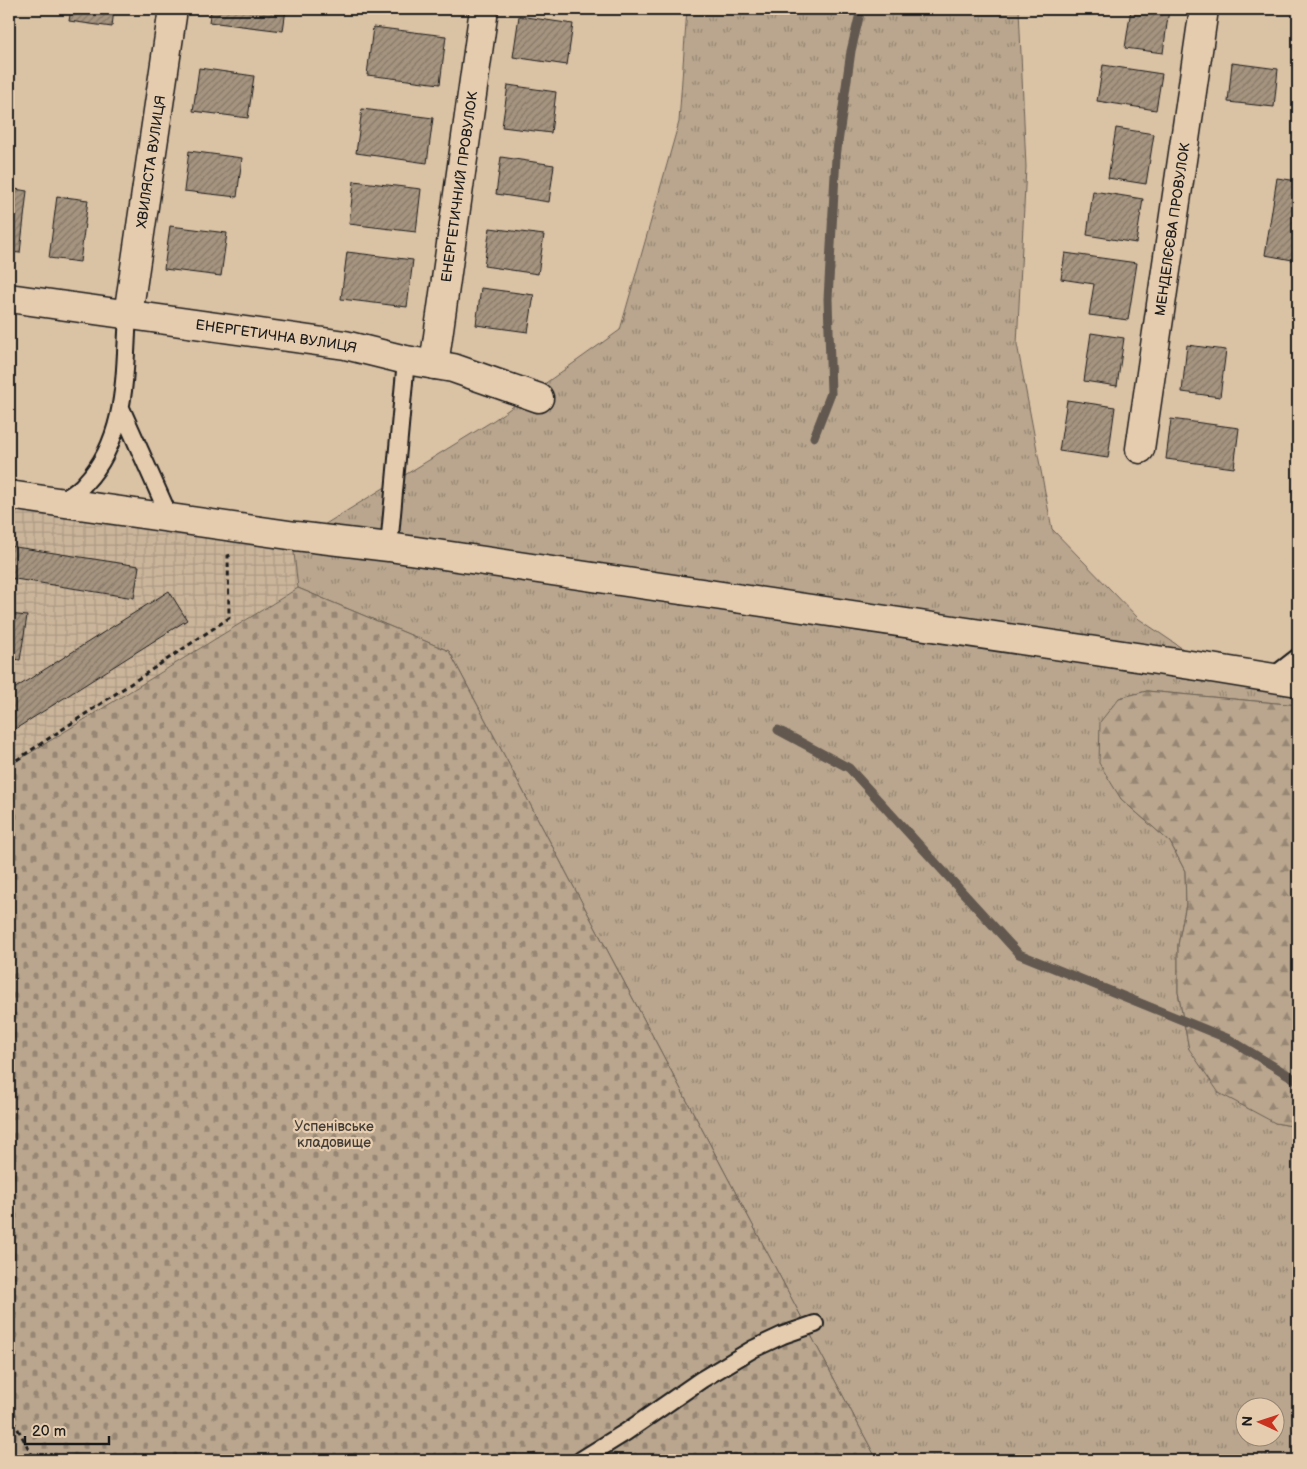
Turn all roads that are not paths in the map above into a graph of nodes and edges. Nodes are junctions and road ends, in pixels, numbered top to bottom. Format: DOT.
graph roads {
  1 [pos="173,9"];
  2 [pos="484,9"];
  3 [pos="1204,9"];
  4 [pos="9,298"];
  5 [pos="128,315"];
  6 [pos="406,360"];
  7 [pos="434,365"];
  8 [pos="539,398"];
  9 [pos="121,408"];
  10 [pos="1140,449"];
  11 [pos="9,495"];
  12 [pos="61,502"];
  13 [pos="170,518"];
  14 [pos="389,547"];
  15 [pos="1298,657"];
  16 [pos="1270,678"];
  17 [pos="1298,682"];
  18 [pos="815,1324"];
  19 [pos="581,1460"];
  1 -- 5 [label="street, ХВИЛЯСТА ВУЛИЦЯ"];
  2 -- 7 [label="street, ЕНЕРГЕТИЧНИЙ ПРОВУЛОК"];
  3 -- 10 [label="street, МЕНДЕЛЄЄВА ПРОВУЛОК"];
  4 -- 5 [label="street, ЕНЕРГЕТИЧНА ВУЛИЦЯ"];
  5 -- 6 [label="street, ЕНЕРГЕТИЧНА ВУЛИЦЯ"];
  5 -- 9 [label="lane"];
  6 -- 7 [label="street, ЕНЕРГЕТИЧНА ВУЛИЦЯ"];
  6 -- 14 [label="lane"];
  7 -- 8 [label="street, ЕНЕРГЕТИЧНА ВУЛИЦЯ"];
  9 -- 12 [label="lane"];
  9 -- 13 [label="lane"];
  11 -- 12 [label="street"];
  12 -- 13 [label="street"];
  13 -- 14 [label="street"];
  14 -- 16 [label="street"];
  15 -- 16 [label="lane"];
  16 -- 17 [label="street"];
  18 -- 19 [label="lane"];
}
